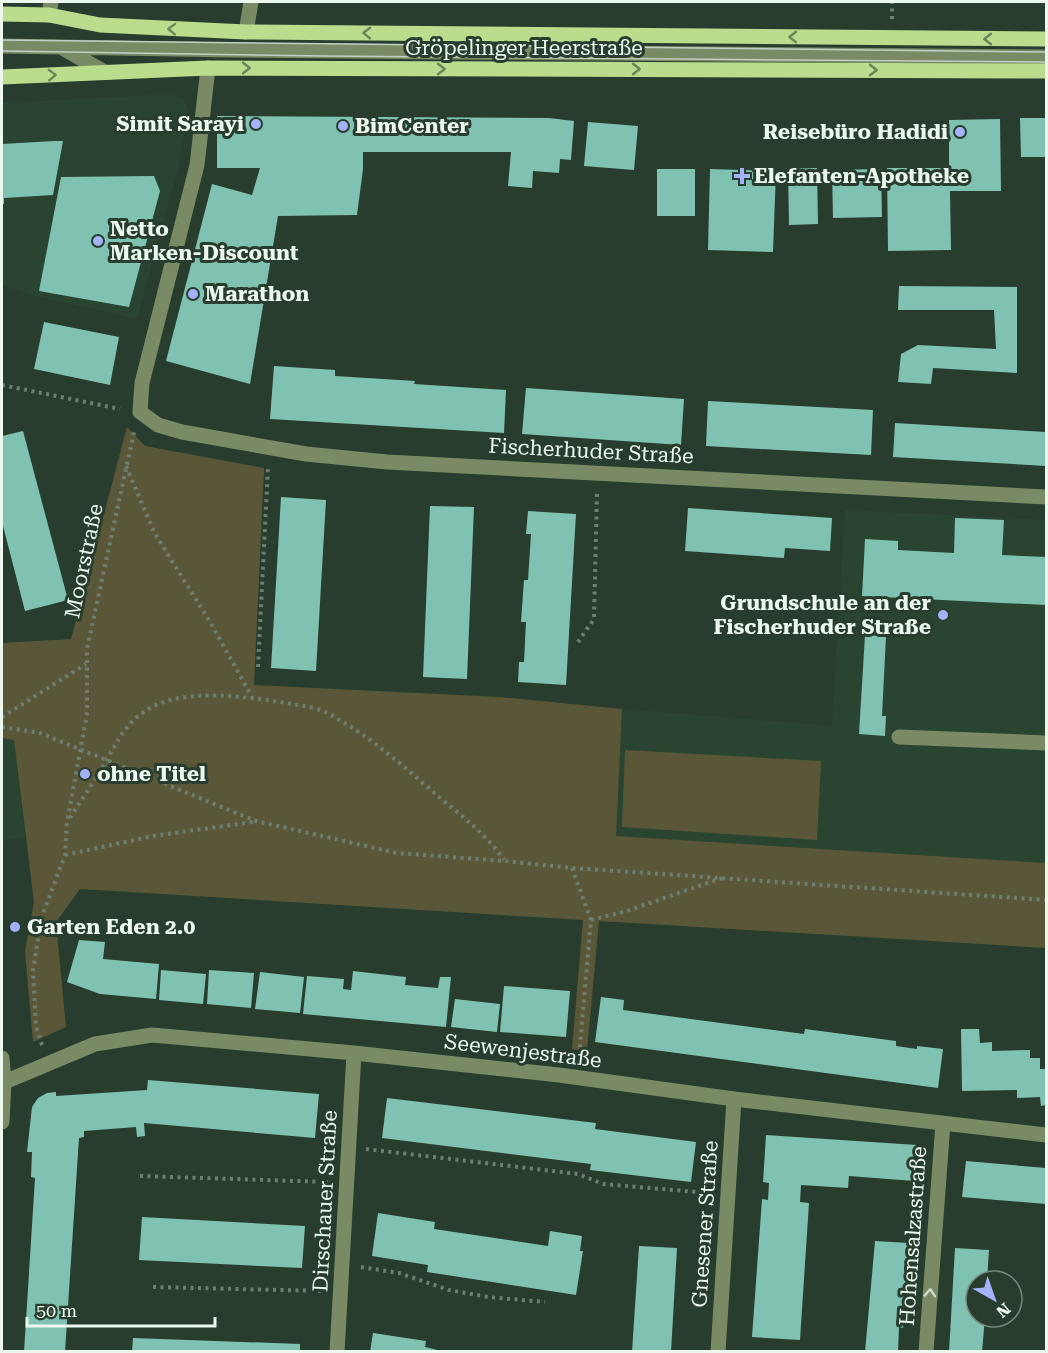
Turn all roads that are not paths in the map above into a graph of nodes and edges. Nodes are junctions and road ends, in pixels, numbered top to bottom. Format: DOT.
graph roads {
  1 [pos="251,2"];
  2 [pos="50,8"];
  3 [pos="2,14"];
  4 [pos="246,32"];
  5 [pos="1047,39"];
  6 [pos="2,46"];
  7 [pos="58,46"];
  8 [pos="1047,57"];
  9 [pos="208,68"];
  10 [pos="103,71"];
  11 [pos="1047,71"];
  12 [pos="2,77"];
  13 [pos="1047,497"];
  14 [pos="899,737"];
  15 [pos="1047,743"];
  16 [pos="354,1053"];
  17 [pos="2,1058"];
  18 [pos="3,1082"];
  19 [pos="734,1099"];
  20 [pos="2,1122"];
  21 [pos="943,1123"];
  22 [pos="1047,1135"];
  23 [pos="337,1352"];
  24 [pos="718,1352"];
  25 [pos="926,1352"];
  1 -- 4 [label="street"];
  2 -- 3 [label="main road, Gröpelinger Heerstraße"];
  4 -- 2 [label="main road, Gröpelinger Heerstraße, one-way"];
  5 -- 4 [label="main road, Gröpelinger Heerstraße, one-way"];
  6 -- 7 [label="street"];
  7 -- 8 [label="street"];
  7 -- 10 [label="street"];
  9 -- 10 [label="main road, Gröpelinger Heerstraße"];
  9 -- 11 [label="main road, Gröpelinger Heerstraße, one-way"];
  9 -- 13 [label="street, Fischerhuder Straße"];
  12 -- 10 [label="main road, Gröpelinger Heerstraße, one-way"];
  14 -- 15 [label="street"];
  16 -- 18 [label="street, Seewenjestraße"];
  16 -- 19 [label="street, Seewenjestraße"];
  16 -- 23 [label="street, Dirschauer Straße"];
  17 -- 18 [label="street"];
  18 -- 20 [label="street"];
  19 -- 21 [label="street, Seewenjestraße"];
  19 -- 24 [label="street, Gnesener Straße"];
  21 -- 22 [label="street, Seewenjestraße"];
  25 -- 21 [label="street, Hohensalzastraße, one-way"];
}
